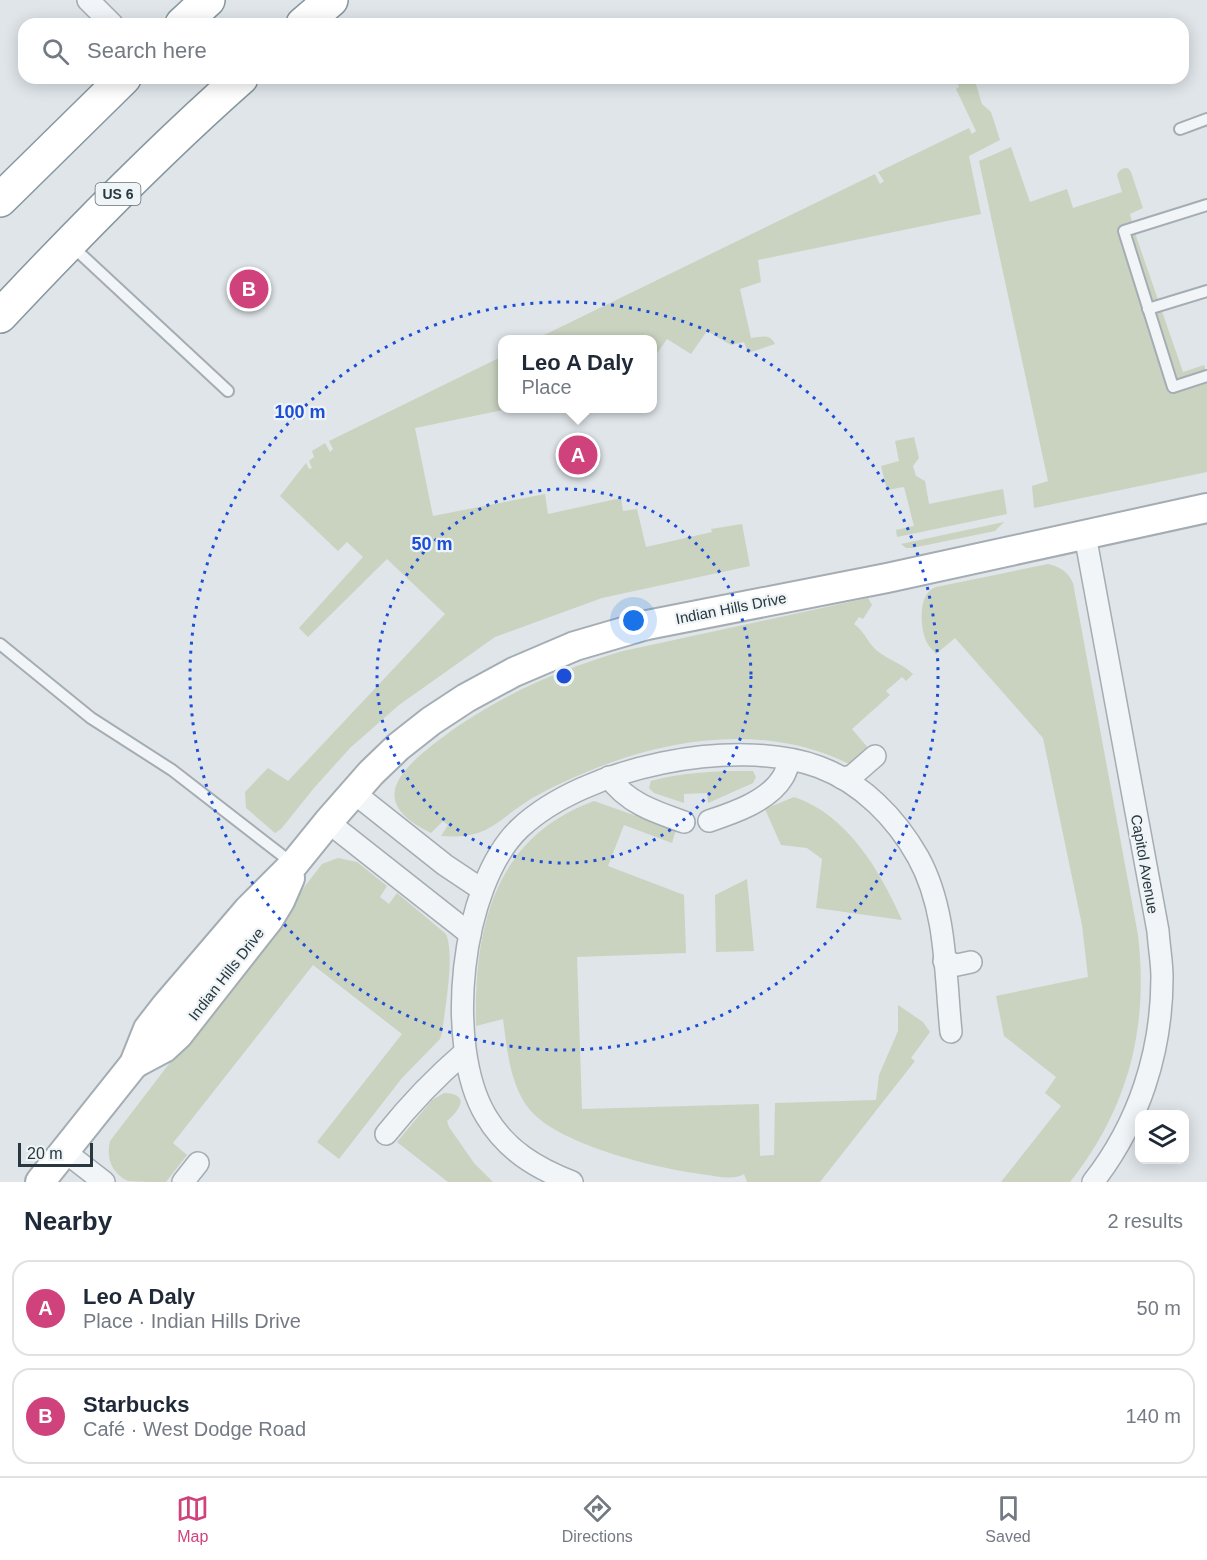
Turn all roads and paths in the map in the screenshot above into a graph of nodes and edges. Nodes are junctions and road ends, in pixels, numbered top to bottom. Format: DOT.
graph roads {
  1 [pos="88,0"];
  2 [pos="208,0"];
  3 [pos="331,0"];
  4 [pos="106,18"];
  5 [pos="188,18"];
  6 [pos="310,18"];
  7 [pos="118,84"];
  8 [pos="234,84"];
  9 [pos="1207,119"];
  10 [pos="1179,129"];
  11 [pos="0,200"];
  12 [pos="1207,205"];
  13 [pos="69,243"];
  14 [pos="1207,291"];
  15 [pos="1148,309"];
  16 [pos="0,316"];
  17 [pos="1207,376"];
  18 [pos="228,390"];
  19 [pos="1207,508"];
  20 [pos="1085,535"];
  21 [pos="0,644"];
  22 [pos="876,756"];
  23 [pos="790,760"];
  24 [pos="609,777"];
  25 [pos="842,778"];
  26 [pos="353,792"];
  27 [pos="709,821"];
  28 [pos="328,822"];
  29 [pos="684,822"];
  30 [pos="294,864"];
  31 [pos="481,889"];
  32 [pos="470,934"];
  33 [pos="944,961"];
  34 [pos="970,962"];
  35 [pos="951,1032"];
  36 [pos="465,1052"];
  37 [pos="386,1134"];
  38 [pos="64,1151"];
  39 [pos="198,1163"];
  40 [pos="40,1182"];
  41 [pos="104,1182"];
  42 [pos="183,1182"];
  43 [pos="572,1182"];
  44 [pos="1093,1182"];
  1 -- 4 [label="street"];
  2 -- 5 [label="highway"];
  3 -- 6 [label="highway"];
  7 -- 11 [label="highway"];
  8 -- 13 [label="highway, US 6"];
  9 -- 10 [label="lane"];
  12 -- 15 [label="lane"];
  13 -- 16 [label="highway, US 6"];
  13 -- 18 [label="lane"];
  14 -- 15 [label="lane"];
  15 -- 17 [label="lane"];
  19 -- 20 [label="street, Indian Hills Drive"];
  20 -- 26 [label="street, Indian Hills Drive"];
  20 -- 44 [label="street, Capitol Avenue"];
  21 -- 30 [label="lane"];
  22 -- 25 [label="street"];
  23 -- 24 [label="street"];
  23 -- 25 [label="street"];
  23 -- 27 [label="street"];
  24 -- 29 [label="street"];
  24 -- 31 [label="street"];
  25 -- 33 [label="street"];
  26 -- 28 [label="street, Indian Hills Drive"];
  26 -- 31 [label="street"];
  28 -- 30 [label="street, Indian Hills Drive"];
  28 -- 32 [label="street"];
  30 -- 38 [label="street, Indian Hills Drive"];
  31 -- 32 [label="street"];
  32 -- 36 [label="street"];
  33 -- 34 [label="street"];
  33 -- 35 [label="street"];
  36 -- 37 [label="street"];
  36 -- 43 [label="street"];
  38 -- 40 [label="street, Indian Hills Drive"];
  38 -- 41 [label="street"];
  39 -- 42 [label="street"];
}
